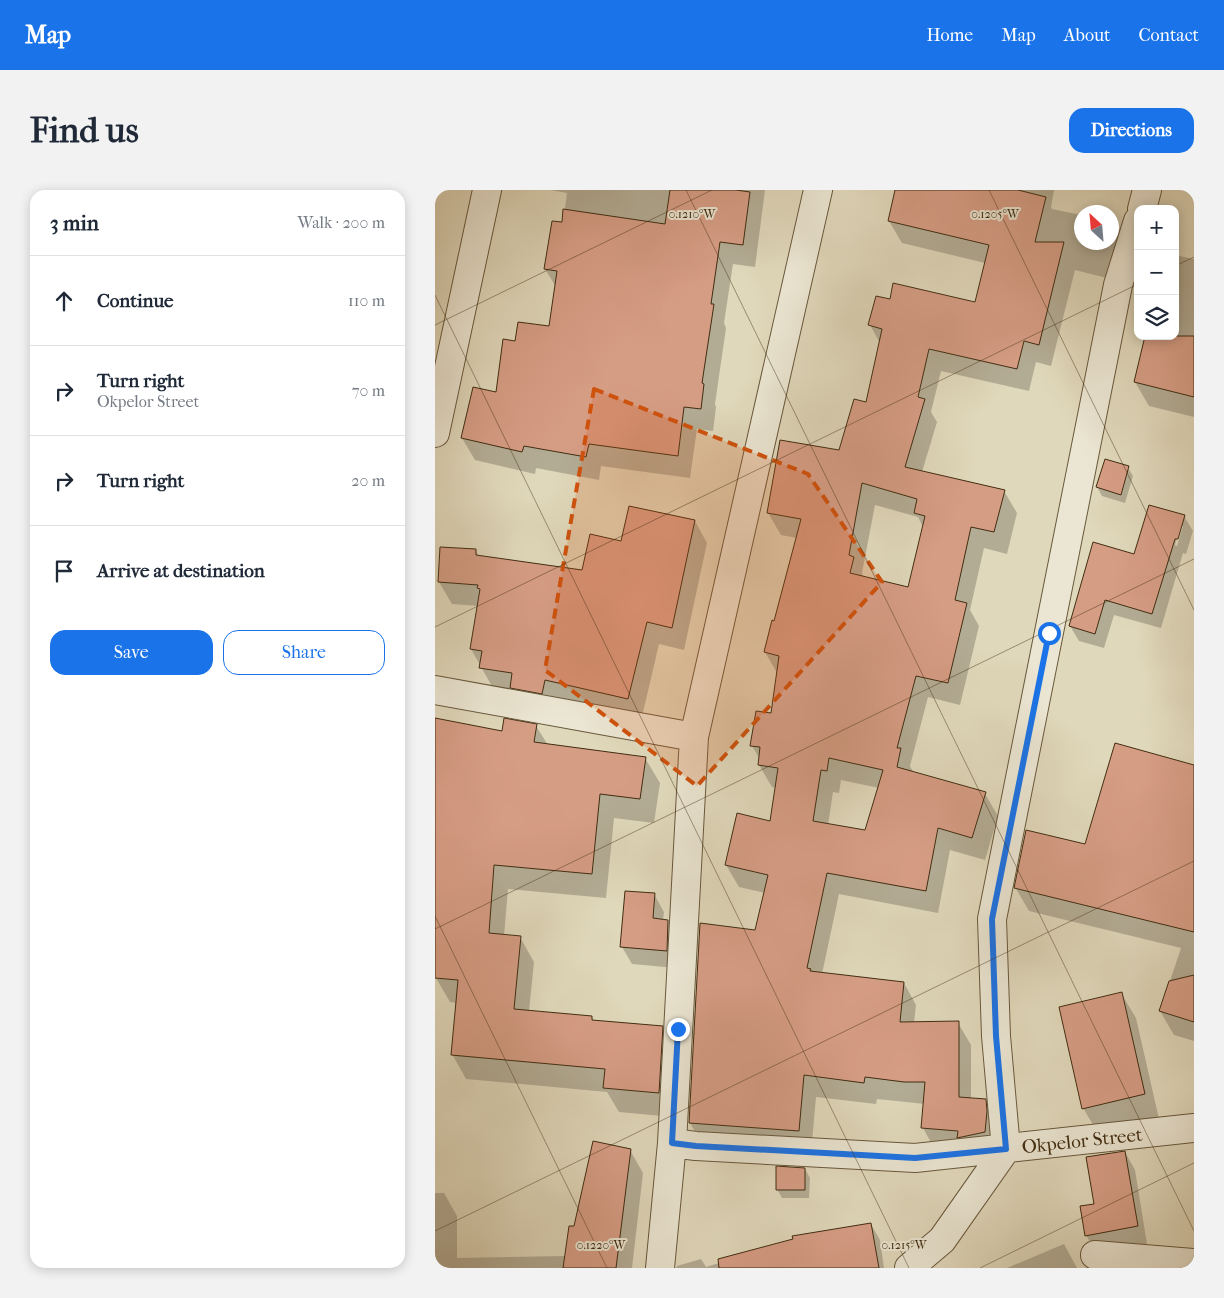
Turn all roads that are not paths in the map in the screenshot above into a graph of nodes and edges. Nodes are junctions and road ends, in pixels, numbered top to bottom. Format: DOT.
graph roads {
  1 [pos="487,190"];
  2 [pos="818,190"];
  3 [pos="1147,190"];
  4 [pos="1142,205"];
  5 [pos="1134,233"];
  6 [pos="435,433"];
  7 [pos="435,690"];
  8 [pos="694,737"];
  9 [pos="1194,1128"];
  10 [pos="672,1143"];
  11 [pos="1006,1149"];
  12 [pos="1095,1255"];
  13 [pos="1194,1263"];
  14 [pos="660,1268"];
  15 [pos="909,1268"];
  1 -- 6 [label="street"];
  2 -- 8 [label="street"];
  3 -- 4 [label="street"];
  5 -- 11 [label="street"];
  7 -- 8 [label="street"];
  8 -- 10 [label="street"];
  9 -- 11 [label="street, Okpelor Street"];
  10 -- 11 [label="street, Okpelor Street"];
  10 -- 14 [label="street"];
  11 -- 15 [label="street"];
  12 -- 13 [label="street"];
}
